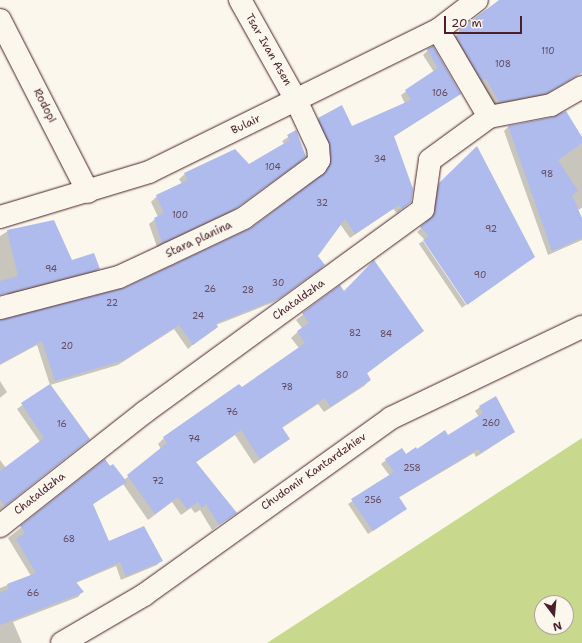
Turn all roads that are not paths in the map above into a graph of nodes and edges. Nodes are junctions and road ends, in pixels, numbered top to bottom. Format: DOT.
graph roads {
  1 [pos="240,0"];
  2 [pos="477,0"];
  3 [pos="0,20"];
  4 [pos="438,30"];
  5 [pos="582,87"];
  6 [pos="296,100"];
  7 [pos="489,117"];
  8 [pos="88,192"];
  9 [pos="0,217"];
  10 [pos="0,308"];
  11 [pos="582,327"];
  12 [pos="0,526"];
  13 [pos="62,643"];
  1 -- 6 [label="street, Tsar Ivan Asen"];
  2 -- 4 [label="street, Bulair"];
  3 -- 8 [label="street, Rodopi"];
  4 -- 6 [label="street, Bulair"];
  4 -- 7 [label="street"];
  5 -- 7 [label="street, Chataldzha"];
  6 -- 8 [label="street, Bulair"];
  6 -- 10 [label="street, Stara planina"];
  7 -- 12 [label="street, Chataldzha"];
  8 -- 9 [label="street, Bulair"];
  11 -- 13 [label="street, Chudomir Kantardzhiev"];
}
